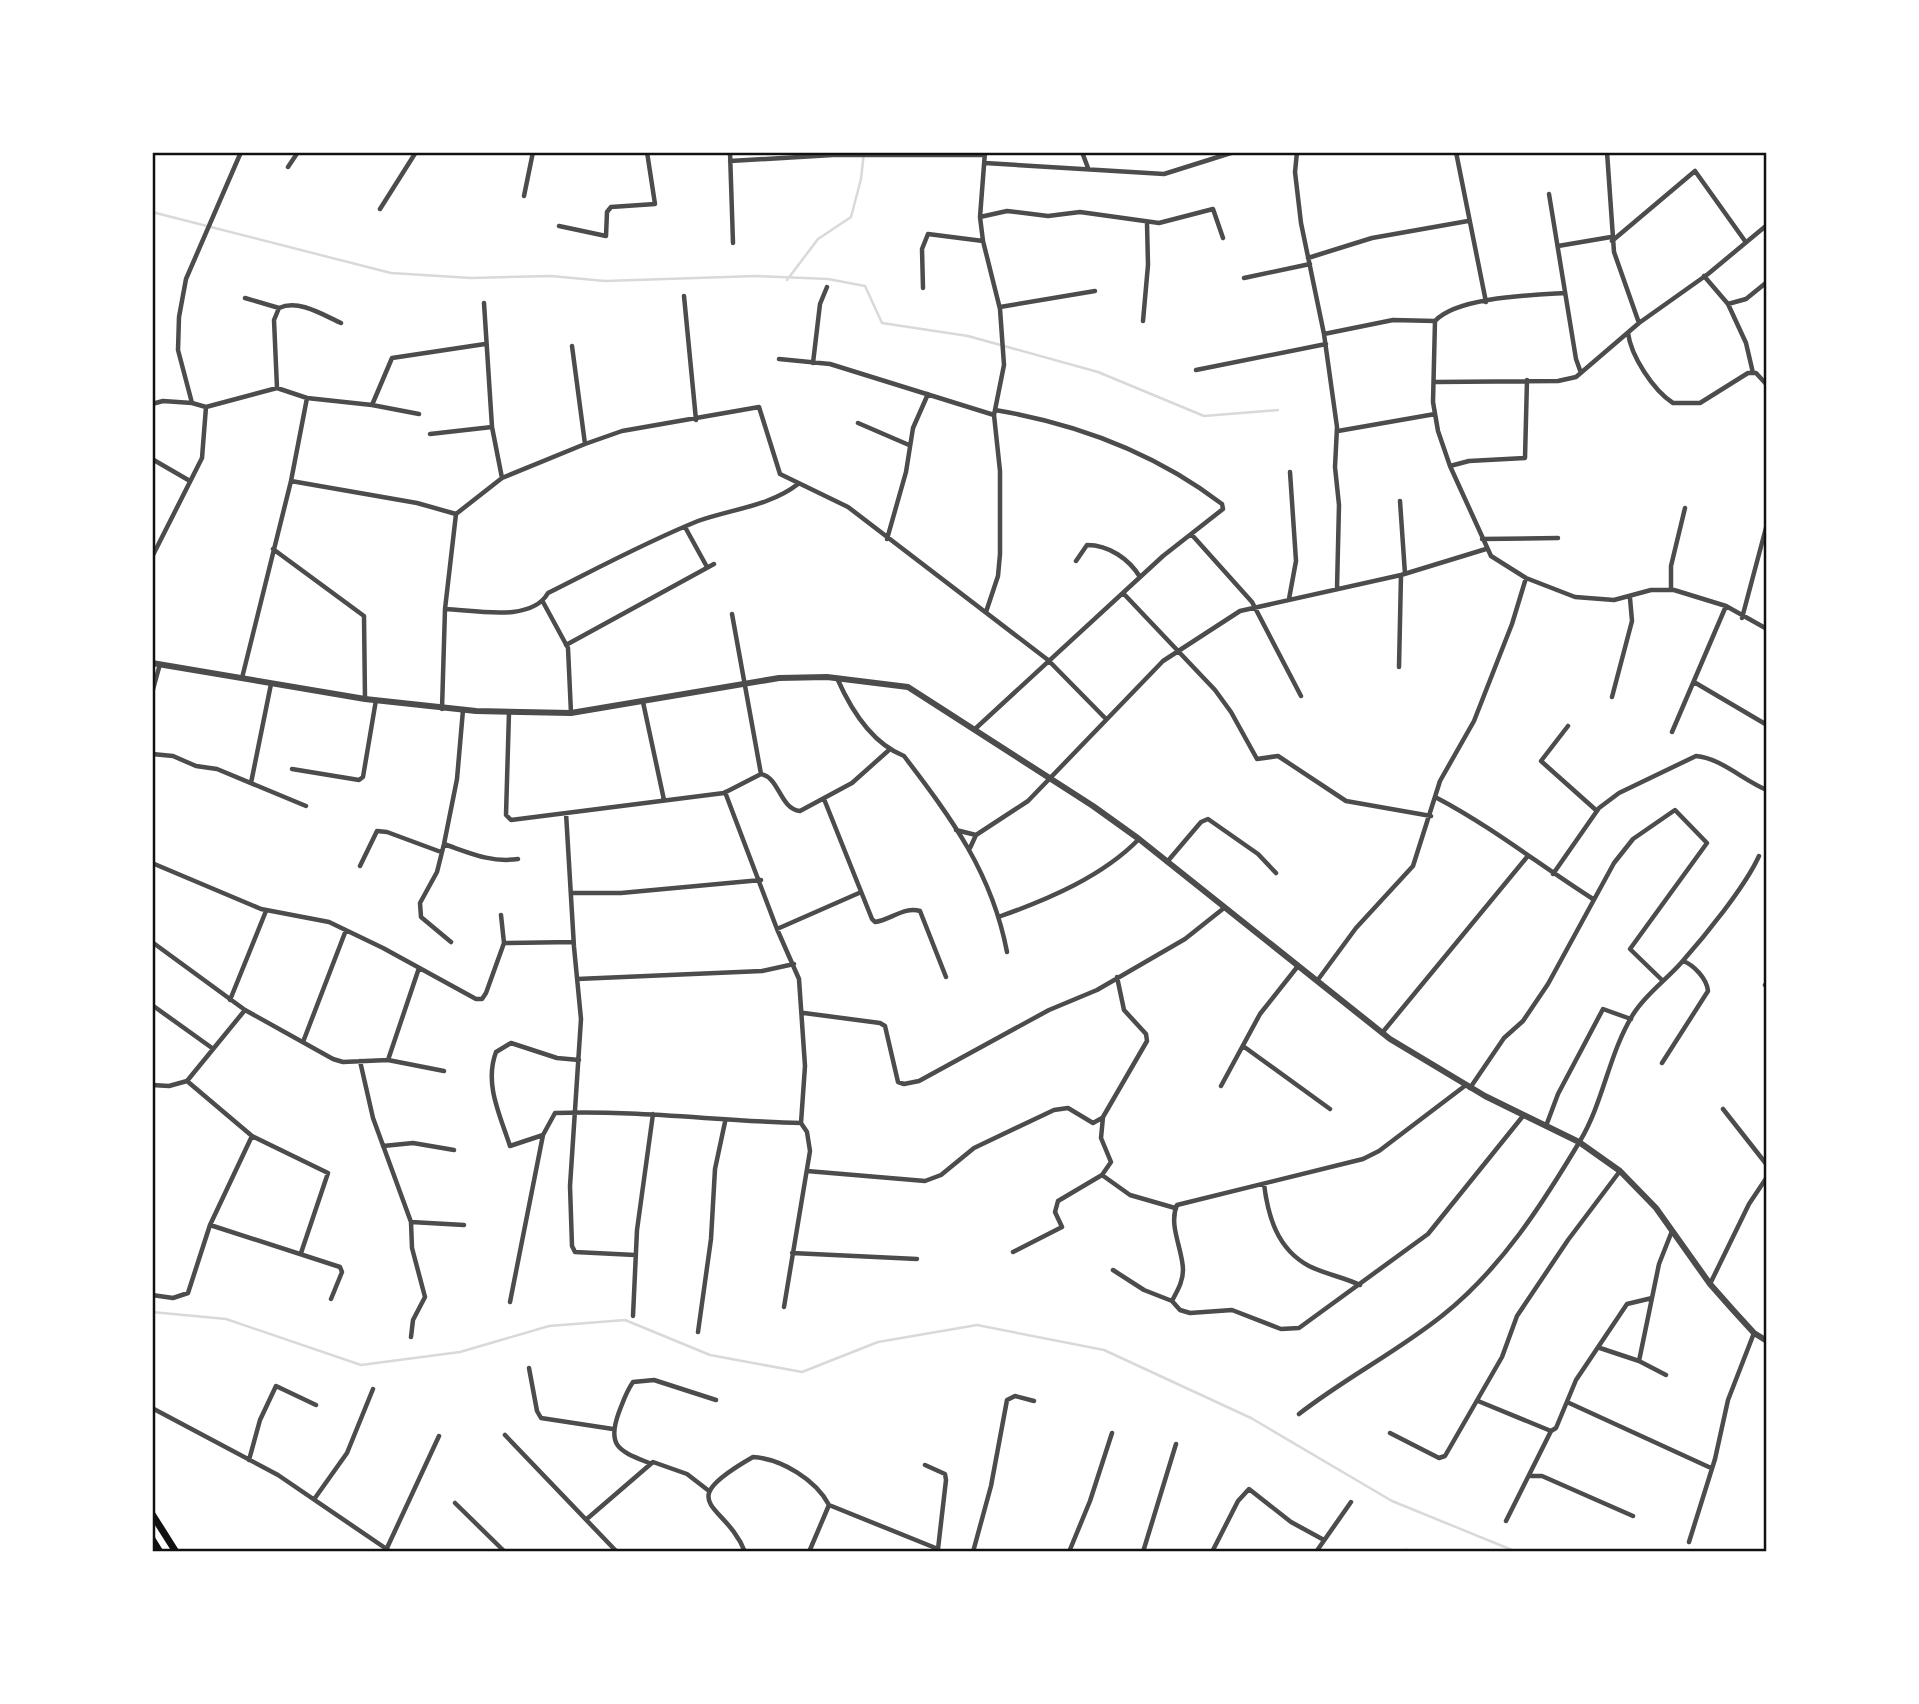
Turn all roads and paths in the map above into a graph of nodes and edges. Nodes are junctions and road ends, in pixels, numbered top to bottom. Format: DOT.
graph roads {
  1 [pos="241,152"];
  2 [pos="298,152"];
  3 [pos="416,152"];
  4 [pos="533,152"];
  5 [pos="647,152"];
  6 [pos="730,152"];
  7 [pos="1082,152"];
  8 [pos="1234,152"];
  9 [pos="1297,152"];
  10 [pos="1456,152"];
  11 [pos="1607,152"];
  12 [pos="985,154"];
  13 [pos="730,161"];
  14 [pos="1083,161"];
  15 [pos="985,163"];
  16 [pos="288,167"];
  17 [pos="1079,168"];
  18 [pos="1089,169"];
  19 [pos="1549,194"];
  20 [pos="524,196"];
  21 [pos="380,209"];
  22 [pos="980,217"];
  23 [pos="1468,221"];
  24 [pos="1147,223"];
  25 [pos="1767,225"];
  26 [pos="559,226"];
  27 [pos="1223,238"];
  28 [pos="1612,239"];
  29 [pos="982,241"];
  30 [pos="1745,241"];
  31 [pos="733,243"];
  32 [pos="1558,246"];
  33 [pos="1309,261"];
  34 [pos="1704,276"];
  35 [pos="1244,278"];
  36 [pos="1767,282"];
  37 [pos="827,287"];
  38 [pos="923,288"];
  39 [pos="1095,291"];
  40 [pos="1565,293"];
  41 [pos="684,296"];
  42 [pos="245,298"];
  43 [pos="484,303"];
  44 [pos="1486,303"];
  45 [pos="1728,304"];
  46 [pos="1000,307"];
  47 [pos="279,308"];
  48 [pos="1143,321"];
  49 [pos="1434,321"];
  50 [pos="341,323"];
  51 [pos="1639,323"];
  52 [pos="1628,332"];
  53 [pos="1324,334"];
  54 [pos="1619,340"];
  55 [pos="485,344"];
  56 [pos="1326,344"];
  57 [pos="1629,345"];
  58 [pos="572,346"];
  59 [pos="779,359"];
  60 [pos="813,363"];
  61 [pos="1196,370"];
  62 [pos="1581,373"];
  63 [pos="1753,373"];
  64 [pos="1527,380"];
  65 [pos="1436,382"];
  66 [pos="1767,385"];
  67 [pos="277,388"];
  68 [pos="928,394"];
  69 [pos="307,398"];
  70 [pos="192,403"];
  71 [pos="152,404"];
  72 [pos="372,405"];
  73 [pos="206,407"];
  74 [pos="995,412"];
  75 [pos="419,414"];
  76 [pos="1435,414"];
  77 [pos="696,420"];
  78 [pos="858,423"];
  79 [pos="492,427"];
  80 [pos="1338,431"];
  81 [pos="430,434"];
  82 [pos="585,444"];
  83 [pos="909,445"];
  84 [pos="152,459"];
  85 [pos="1450,466"];
  86 [pos="1290,472"];
  87 [pos="502,478"];
  88 [pos="190,481"];
  89 [pos="291,481"];
  90 [pos="798,484"];
  91 [pos="1400,501"];
  92 [pos="1685,508"];
  93 [pos="456,514"];
  94 [pos="1767,524"];
  95 [pos="685,527"];
  96 [pos="1192,535"];
  97 [pos="1558,538"];
  98 [pos="887,539"];
  99 [pos="1482,539"];
  100 [pos="273,549"];
  101 [pos="1486,549"];
  102 [pos="152,557"];
  103 [pos="1076,561"];
  104 [pos="714,564"];
  105 [pos="707,567"];
  106 [pos="1403,575"];
  107 [pos="1140,577"];
  108 [pos="1526,578"];
  109 [pos="1337,589"];
  110 [pos="1671,590"];
  111 [pos="1123,593"];
  112 [pos="1630,598"];
  113 [pos="1289,599"];
  114 [pos="543,602"];
  115 [pos="1255,606"];
  116 [pos="1726,606"];
  117 [pos="445,608"];
  118 [pos="986,612"];
  119 [pos="732,614"];
  120 [pos="1742,618"];
  121 [pos="1767,629"];
  122 [pos="566,645"];
  123 [pos="1178,651"];
  124 [pos="1048,660"];
  125 [pos="152,663"];
  126 [pos="160,664"];
  127 [pos="1399,667"];
  128 [pos="242,678"];
  129 [pos="837,678"];
  130 [pos="746,682"];
  131 [pos="1695,682"];
  132 [pos="271,684"];
  133 [pos="152,693"];
  134 [pos="1301,696"];
  135 [pos="1612,697"];
  136 [pos="365,699"];
  137 [pos="376,700"];
  138 [pos="643,702"];
  139 [pos="442,709"];
  140 [pos="463,710"];
  141 [pos="509,712"];
  142 [pos="571,713"];
  143 [pos="1106,719"];
  144 [pos="1767,725"];
  145 [pos="1568,726"];
  146 [pos="975,729"];
  147 [pos="1672,732"];
  148 [pos="889,750"];
  149 [pos="152,754"];
  150 [pos="292,769"];
  151 [pos="761,774"];
  152 [pos="1050,777"];
  153 [pos="251,783"];
  154 [pos="1767,790"];
  155 [pos="726,792"];
  156 [pos="1437,798"];
  157 [pos="824,799"];
  158 [pos="664,800"];
  159 [pos="306,806"];
  160 [pos="1597,811"];
  161 [pos="566,813"];
  162 [pos="1431,816"];
  163 [pos="956,830"];
  164 [pos="975,835"];
  165 [pos="1139,839"];
  166 [pos="444,844"];
  167 [pos="970,848"];
  168 [pos="441,852"];
  169 [pos="1527,856"];
  170 [pos="1759,856"];
  171 [pos="518,859"];
  172 [pos="1167,862"];
  173 [pos="152,863"];
  174 [pos="360,866"];
  175 [pos="1276,873"];
  176 [pos="1553,874"];
  177 [pos="761,880"];
  178 [pos="571,893"];
  179 [pos="859,893"];
  180 [pos="1593,900"];
  181 [pos="1224,908"];
  182 [pos="266,911"];
  183 [pos="501,915"];
  184 [pos="1000,916"];
  185 [pos="777,929"];
  186 [pos="346,930"];
  187 [pos="152,942"];
  188 [pos="451,942"];
  189 [pos="504,943"];
  190 [pos="573,943"];
  191 [pos="1007,952"];
  192 [pos="1682,961"];
  193 [pos="794,964"];
  194 [pos="1298,966"];
  195 [pos="419,968"];
  196 [pos="946,977"];
  197 [pos="1117,978"];
  198 [pos="577,979"];
  199 [pos="1317,981"];
  200 [pos="1663,981"];
  201 [pos="230,1000"];
  202 [pos="152,1004"];
  203 [pos="245,1010"];
  204 [pos="804,1013"];
  205 [pos="1631,1019"];
  206 [pos="1382,1033"];
  207 [pos="303,1042"];
  208 [pos="1243,1046"];
  209 [pos="212,1048"];
  210 [pos="388,1060"];
  211 [pos="579,1060"];
  212 [pos="360,1061"];
  213 [pos="1662,1063"];
  214 [pos="444,1071"];
  215 [pos="187,1081"];
  216 [pos="152,1085"];
  217 [pos="1221,1086"];
  218 [pos="1468,1086"];
  219 [pos="1330,1109"];
  220 [pos="1723,1109"];
  221 [pos="575,1113"];
  222 [pos="653,1114"];
  223 [pos="1523,1116"];
  224 [pos="1103,1117"];
  225 [pos="725,1122"];
  226 [pos="801,1123"];
  227 [pos="1546,1126"];
  228 [pos="543,1135"];
  229 [pos="252,1136"];
  230 [pos="1579,1142"];
  231 [pos="383,1146"];
  232 [pos="454,1150"];
  233 [pos="1767,1165"];
  234 [pos="807,1171"];
  235 [pos="1620,1171"];
  236 [pos="1102,1175"];
  237 [pos="1767,1177"];
  238 [pos="1264,1184"];
  239 [pos="1175,1208"];
  240 [pos="411,1222"];
  241 [pos="210,1225"];
  242 [pos="464,1225"];
  243 [pos="1672,1231"];
  244 [pos="1013,1252"];
  245 [pos="301,1253"];
  246 [pos="791,1253"];
  247 [pos="635,1255"];
  248 [pos="917,1259"];
  249 [pos="1112,1270"];
  250 [pos="1710,1284"];
  251 [pos="1360,1285"];
  252 [pos="152,1295"];
  253 [pos="1652,1298"];
  254 [pos="331,1299"];
  255 [pos="1172,1301"];
  256 [pos="510,1302"];
  257 [pos="784,1307"];
  258 [pos="633,1317"];
  259 [pos="698,1332"];
  260 [pos="1754,1333"];
  261 [pos="411,1337"];
  262 [pos="1767,1341"];
  263 [pos="1600,1348"];
  264 [pos="1639,1361"];
  265 [pos="528,1368"];
  266 [pos="1666,1376"];
  267 [pos="373,1389"];
  268 [pos="716,1400"];
  269 [pos="1034,1401"];
  270 [pos="1478,1401"];
  271 [pos="1567,1402"];
  272 [pos="316,1405"];
  273 [pos="152,1408"];
  274 [pos="1299,1414"];
  275 [pos="613,1429"];
  276 [pos="1551,1432"];
  277 [pos="1112,1433"];
  278 [pos="1390,1433"];
  279 [pos="505,1435"];
  280 [pos="439,1436"];
  281 [pos="1177,1444"];
  282 [pos="249,1460"];
  283 [pos="649,1463"];
  284 [pos="925,1465"];
  285 [pos="1712,1468"];
  286 [pos="1530,1476"];
  287 [pos="710,1489"];
  288 [pos="315,1498"];
  289 [pos="1351,1502"];
  290 [pos="455,1503"];
  291 [pos="829,1506"];
  292 [pos="152,1514"];
  293 [pos="1633,1516"];
  294 [pos="588,1518"];
  295 [pos="1506,1521"];
  296 [pos="152,1539"];
  297 [pos="1324,1540"];
  298 [pos="1689,1542"];
  299 [pos="389,1550"];
  300 [pos="938,1550"];
  301 [pos="160,1552"];
  302 [pos="176,1552"];
  303 [pos="505,1552"];
  304 [pos="617,1552"];
  305 [pos="745,1552"];
  306 [pos="809,1552"];
  307 [pos="945,1552"];
  308 [pos="974,1552"];
  309 [pos="1069,1552"];
  310 [pos="1143,1552"];
  311 [pos="1212,1552"];
  312 [pos="1316,1552"];
  1 -- 70 [label="street"];
  2 -- 16 [label="street"];
  3 -- 21 [label="street"];
  4 -- 20 [label="street"];
  5 -- 26 [label="street"];
  6 -- 13 [label="street"];
  7 -- 14 [label="street"];
  8 -- 18 [label="street"];
  9 -- 33 [label="street"];
  10 -- 23 [label="street"];
  11 -- 28 [label="street"];
  12 -- 13 [label="street"];
  12 -- 15 [label="street"];
  13 -- 31 [label="street"];
  14 -- 17 [label="street"];
  14 -- 18 [label="street"];
  15 -- 17 [label="street"];
  15 -- 22 [label="street"];
  17 -- 18 [label="street"];
  19 -- 32 [label="street"];
  22 -- 24 [label="street"];
  22 -- 29 [label="street"];
  23 -- 33 [label="street"];
  23 -- 44 [label="street"];
  24 -- 27 [label="street"];
  24 -- 48 [label="street"];
  25 -- 30 [label="street"];
  28 -- 30 [label="street"];
  28 -- 32 [label="street"];
  28 -- 51 [label="street"];
  29 -- 38 [label="street"];
  29 -- 46 [label="street"];
  30 -- 34 [label="street"];
  32 -- 40 [label="street"];
  33 -- 35 [label="street"];
  33 -- 53 [label="street"];
  34 -- 45 [label="street"];
  34 -- 51 [label="street"];
  36 -- 45 [label="street"];
  37 -- 60 [label="street"];
  39 -- 46 [label="street"];
  40 -- 44 [label="street"];
  40 -- 62 [label="street"];
  41 -- 77 [label="street"];
  42 -- 47 [label="street"];
  43 -- 55 [label="street"];
  44 -- 49 [label="street"];
  45 -- 63 [label="street"];
  46 -- 74 [label="street"];
  47 -- 50 [label="street"];
  47 -- 67 [label="street"];
  49 -- 53 [label="street"];
  49 -- 65 [label="street"];
  51 -- 52 [label="street"];
  52 -- 54 [label="street"];
  52 -- 57 [label="street"];
  53 -- 56 [label="street"];
  54 -- 57 [label="street"];
  54 -- 62 [label="street"];
  55 -- 72 [label="street"];
  55 -- 79 [label="street"];
  56 -- 61 [label="street"];
  56 -- 80 [label="street"];
  57 -- 63 [label="street"];
  58 -- 82 [label="street"];
  59 -- 60 [label="street"];
  60 -- 68 [label="street"];
  62 -- 64 [label="street"];
  63 -- 66 [label="street"];
  64 -- 65 [label="street"];
  64 -- 85 [label="street"];
  65 -- 76 [label="street"];
  67 -- 69 [label="street"];
  67 -- 73 [label="street"];
  68 -- 74 [label="street"];
  68 -- 83 [label="street"];
  69 -- 72 [label="street"];
  69 -- 89 [label="street"];
  70 -- 71 [label="street"];
  70 -- 73 [label="street"];
  72 -- 75 [label="street"];
  73 -- 88 [label="street"];
  74 -- 96 [label="street"];
  74 -- 118 [label="street"];
  76 -- 80 [label="street"];
  76 -- 85 [label="street"];
  77 -- 82 [label="street"];
  77 -- 90 [label="street"];
  78 -- 83 [label="street"];
  79 -- 81 [label="street"];
  79 -- 87 [label="street"];
  80 -- 109 [label="street"];
  82 -- 87 [label="street"];
  83 -- 98 [label="street"];
  84 -- 88 [label="street"];
  85 -- 99 [label="street"];
  86 -- 113 [label="street"];
  87 -- 93 [label="street"];
  88 -- 102 [label="street"];
  89 -- 93 [label="street"];
  89 -- 100 [label="street"];
  90 -- 95 [label="street"];
  90 -- 98 [label="street"];
  91 -- 106 [label="street"];
  92 -- 110 [label="street"];
  93 -- 117 [label="street"];
  94 -- 120 [label="street"];
  95 -- 105 [label="street"];
  95 -- 114 [label="street"];
  96 -- 107 [label="street"];
  96 -- 115 [label="street"];
  97 -- 99 [label="street"];
  98 -- 118 [label="street"];
  99 -- 101 [label="street"];
  100 -- 128 [label="street"];
  100 -- 136 [label="street"];
  101 -- 106 [label="street"];
  101 -- 108 [label="street"];
  103 -- 107 [label="street"];
  104 -- 105 [label="street"];
  105 -- 122 [label="street"];
  106 -- 109 [label="street"];
  106 -- 127 [label="street"];
  107 -- 111 [label="street"];
  108 -- 112 [label="street"];
  108 -- 156 [label="street"];
  109 -- 113 [label="street"];
  110 -- 112 [label="street"];
  110 -- 116 [label="street"];
  111 -- 123 [label="street"];
  111 -- 124 [label="street"];
  112 -- 135 [label="street"];
  113 -- 115 [label="street"];
  114 -- 117 [label="street"];
  114 -- 122 [label="street"];
  115 -- 123 [label="street"];
  115 -- 134 [label="street"];
  116 -- 120 [label="street"];
  116 -- 131 [label="street"];
  117 -- 139 [label="street"];
  118 -- 124 [label="street"];
  119 -- 130 [label="street"];
  120 -- 121 [label="street"];
  122 -- 142 [label="street"];
  123 -- 143 [label="street"];
  123 -- 162 [label="street"];
  124 -- 143 [label="street"];
  124 -- 146 [label="street"];
  125 -- 126 [label="street"];
  126 -- 128 [label="street"];
  126 -- 133 [label="street"];
  128 -- 132 [label="street"];
  129 -- 130 [label="street"];
  129 -- 146 [label="street"];
  129 -- 148 [label="street"];
  130 -- 138 [label="street"];
  130 -- 151 [label="street"];
  131 -- 144 [label="street"];
  131 -- 147 [label="street"];
  132 -- 136 [label="street"];
  132 -- 153 [label="street"];
  136 -- 137 [label="street"];
  137 -- 139 [label="street"];
  137 -- 150 [label="street"];
  138 -- 142 [label="street"];
  138 -- 158 [label="street"];
  139 -- 140 [label="street"];
  140 -- 141 [label="street"];
  140 -- 166 [label="street"];
  141 -- 142 [label="street"];
  141 -- 161 [label="street"];
  143 -- 152 [label="street"];
  145 -- 160 [label="street"];
  146 -- 152 [label="street"];
  148 -- 157 [label="street"];
  148 -- 163 [label="street"];
  149 -- 153 [label="street"];
  151 -- 155 [label="street"];
  151 -- 157 [label="street"];
  152 -- 164 [label="street"];
  152 -- 165 [label="street"];
  153 -- 159 [label="street"];
  154 -- 160 [label="street"];
  155 -- 158 [label="street"];
  155 -- 177 [label="street"];
  156 -- 162 [label="street"];
  156 -- 169 [label="street"];
  157 -- 179 [label="street"];
  158 -- 161 [label="street"];
  160 -- 176 [label="street"];
  161 -- 178 [label="street"];
  162 -- 199 [label="street"];
  163 -- 164 [label="street"];
  163 -- 167 [label="street"];
  164 -- 167 [label="street"];
  165 -- 172 [label="street"];
  165 -- 184 [label="street"];
  166 -- 168 [label="street"];
  166 -- 171 [label="street"];
  167 -- 184 [label="street"];
  168 -- 174 [label="street"];
  168 -- 188 [label="street"];
  169 -- 176 [label="street"];
  169 -- 206 [label="street"];
  170 -- 192 [label="street"];
  172 -- 175 [label="street"];
  172 -- 181 [label="street"];
  173 -- 182 [label="street"];
  176 -- 180 [label="street"];
  177 -- 178 [label="street"];
  177 -- 185 [label="street"];
  178 -- 190 [label="street"];
  179 -- 185 [label="street"];
  179 -- 196 [label="street"];
  180 -- 200 [label="street"];
  180 -- 218 [label="street"];
  181 -- 194 [label="street"];
  181 -- 197 [label="street"];
  182 -- 186 [label="street"];
  182 -- 201 [label="street"];
  183 -- 189 [label="street"];
  184 -- 191 [label="street"];
  185 -- 193 [label="street"];
  186 -- 195 [label="street"];
  186 -- 207 [label="street"];
  187 -- 201 [label="street"];
  189 -- 190 [label="street"];
  189 -- 195 [label="street"];
  190 -- 198 [label="street"];
  192 -- 200 [label="street"];
  192 -- 213 [label="street"];
  193 -- 198 [label="street"];
  193 -- 204 [label="street"];
  194 -- 199 [label="street"];
  194 -- 208 [label="street"];
  195 -- 210 [label="street"];
  197 -- 204 [label="street"];
  197 -- 224 [label="street"];
  198 -- 211 [label="street"];
  199 -- 206 [label="street"];
  200 -- 205 [label="street"];
  201 -- 203 [label="street"];
  202 -- 209 [label="street"];
  203 -- 207 [label="street"];
  203 -- 209 [label="street"];
  204 -- 226 [label="street"];
  205 -- 227 [label="street"];
  205 -- 230 [label="street"];
  206 -- 218 [label="street"];
  207 -- 212 [label="street"];
  208 -- 217 [label="street"];
  208 -- 219 [label="street"];
  209 -- 215 [label="street"];
  210 -- 212 [label="street"];
  210 -- 214 [label="street"];
  211 -- 221 [label="street"];
  211 -- 228 [label="street"];
  212 -- 231 [label="street"];
  215 -- 216 [label="street"];
  215 -- 229 [label="street"];
  218 -- 223 [label="street"];
  218 -- 238 [label="street"];
  220 -- 233 [label="street"];
  221 -- 222 [label="street"];
  221 -- 228 [label="street"];
  221 -- 247 [label="street"];
  222 -- 225 [label="street"];
  222 -- 247 [label="street"];
  223 -- 227 [label="street"];
  223 -- 251 [label="street"];
  224 -- 234 [label="street"];
  224 -- 236 [label="street"];
  225 -- 226 [label="street"];
  225 -- 259 [label="street"];
  226 -- 234 [label="street"];
  227 -- 230 [label="street"];
  228 -- 256 [label="street"];
  229 -- 241 [label="street"];
  229 -- 245 [label="street"];
  230 -- 235 [label="street"];
  230 -- 274 [label="street"];
  231 -- 232 [label="street"];
  231 -- 240 [label="street"];
  234 -- 246 [label="street"];
  235 -- 243 [label="street"];
  235 -- 270 [label="street"];
  236 -- 239 [label="street"];
  236 -- 244 [label="street"];
  237 -- 250 [label="street"];
  238 -- 239 [label="street"];
  238 -- 251 [label="street"];
  239 -- 255 [label="street"];
  240 -- 242 [label="street"];
  240 -- 261 [label="street"];
  241 -- 245 [label="street"];
  241 -- 252 [label="street"];
  243 -- 250 [label="street"];
  243 -- 253 [label="street"];
  245 -- 254 [label="street"];
  246 -- 248 [label="street"];
  246 -- 257 [label="street"];
  247 -- 258 [label="street"];
  249 -- 255 [label="street"];
  250 -- 260 [label="street"];
  251 -- 255 [label="street"];
  253 -- 263 [label="street"];
  253 -- 264 [label="street"];
  260 -- 262 [label="street"];
  260 -- 285 [label="street"];
  263 -- 264 [label="street"];
  263 -- 271 [label="street"];
  264 -- 266 [label="street"];
  265 -- 275 [label="street"];
  267 -- 288 [label="street"];
  268 -- 275 [label="street"];
  269 -- 308 [label="street"];
  270 -- 276 [label="street"];
  270 -- 278 [label="street"];
  271 -- 276 [label="street"];
  271 -- 285 [label="street"];
  272 -- 282 [label="street"];
  273 -- 282 [label="street"];
  275 -- 283 [label="street"];
  276 -- 286 [label="street"];
  277 -- 309 [label="street"];
  279 -- 294 [label="street"];
  280 -- 299 [label="street"];
  281 -- 310 [label="street"];
  282 -- 288 [label="street"];
  283 -- 287 [label="street"];
  283 -- 294 [label="street"];
  284 -- 300 [label="street"];
  285 -- 298 [label="street"];
  286 -- 293 [label="street"];
  286 -- 295 [label="street"];
  287 -- 291 [label="street"];
  287 -- 305 [label="street"];
  288 -- 299 [label="street"];
  289 -- 297 [label="street"];
  290 -- 303 [label="street"];
  291 -- 300 [label="street"];
  291 -- 306 [label="street"];
  292 -- 302 [label="main road"];
  294 -- 304 [label="street"];
  296 -- 301 [label="main road"];
  297 -- 311 [label="street"];
  297 -- 312 [label="street"];
  300 -- 307 [label="street"];
}
